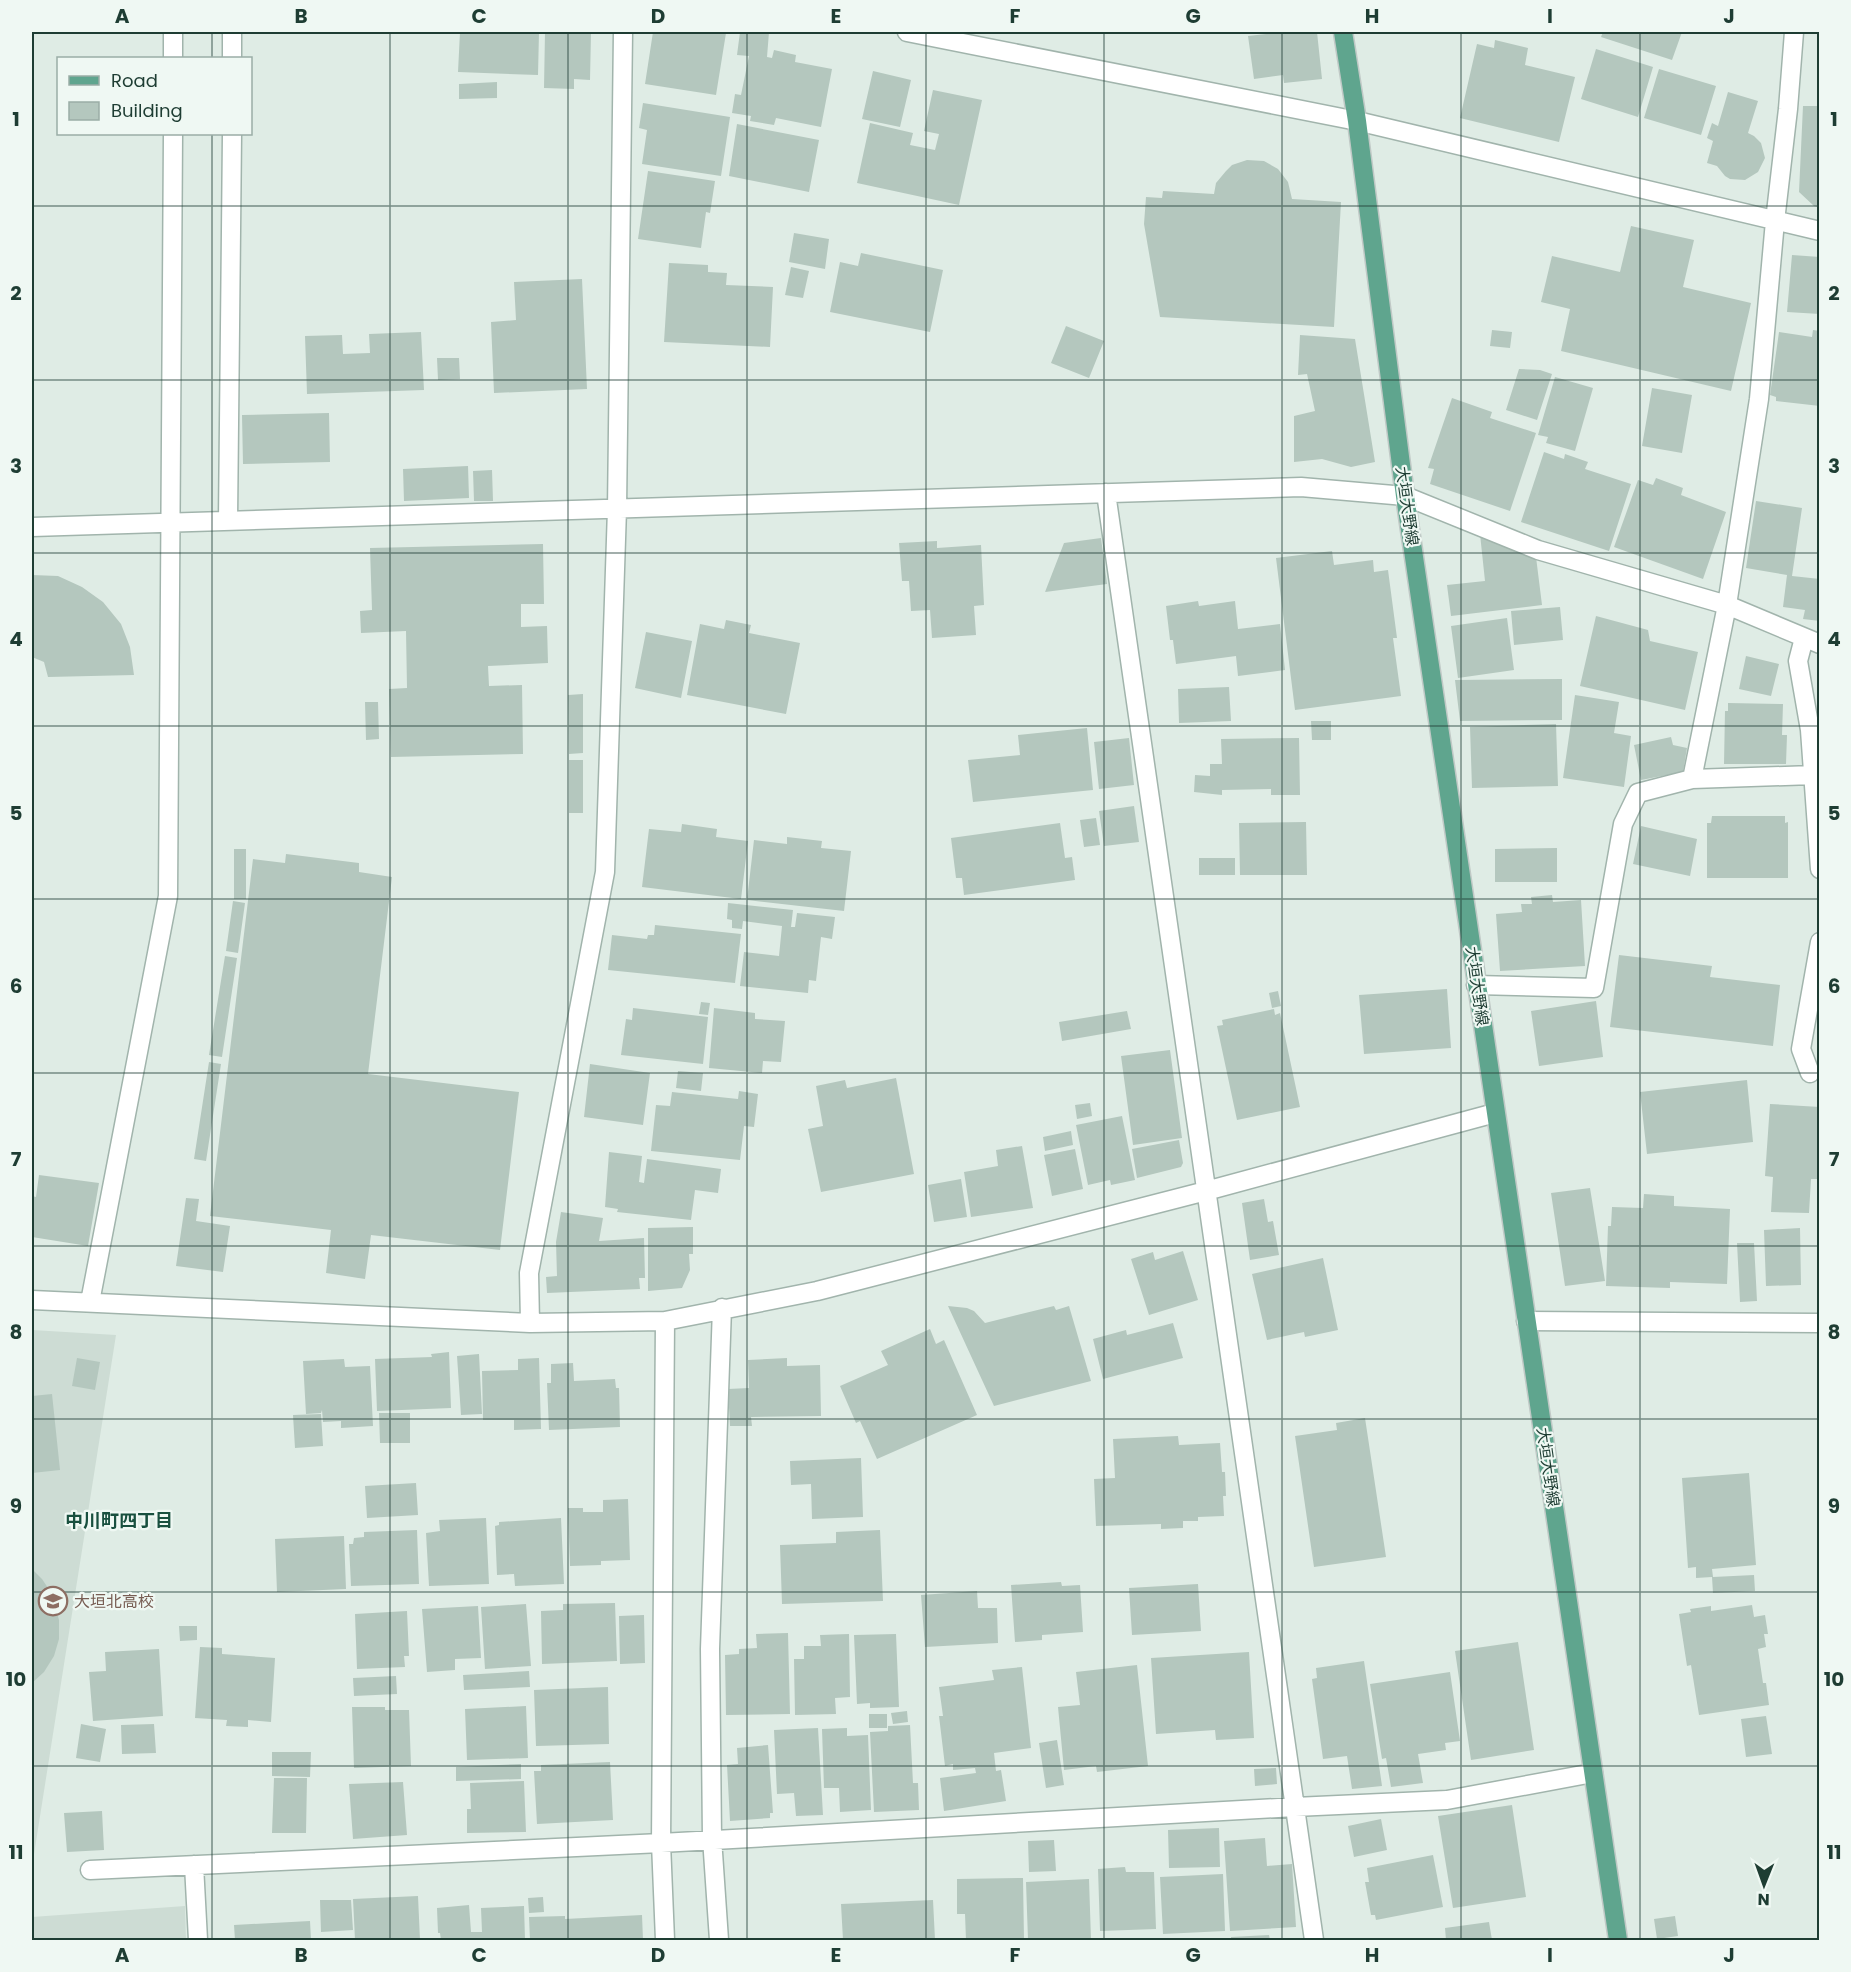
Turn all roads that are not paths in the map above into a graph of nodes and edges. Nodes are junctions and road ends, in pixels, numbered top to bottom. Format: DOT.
graph roads {
  1 [pos="173,32"];
  2 [pos="232,32"];
  3 [pos="623,32"];
  4 [pos="907,32"];
  5 [pos="1343,32"];
  6 [pos="1794,32"];
  7 [pos="173,57"];
  8 [pos="232,57"];
  9 [pos="1357,121"];
  10 [pos="173,135"];
  11 [pos="232,135"];
  12 [pos="1775,221"];
  13 [pos="1820,231"];
  14 [pos="1106,493"];
  15 [pos="1405,496"];
  16 [pos="617,509"];
  17 [pos="228,521"];
  18 [pos="171,523"];
  19 [pos="32,527"];
  20 [pos="1727,605"];
  21 [pos="1812,641"];
  22 [pos="1813,775"];
  23 [pos="1692,779"];
  24 [pos="1820,869"];
  25 [pos="1820,942"];
  26 [pos="1476,985"];
  27 [pos="1810,1073"];
  28 [pos="1495,1113"];
  29 [pos="1206,1191"];
  30 [pos="32,1299"];
  31 [pos="90,1302"];
  32 [pos="722,1308"];
  33 [pos="1526,1320"];
  34 [pos="665,1321"];
  35 [pos="530,1323"];
  36 [pos="1820,1323"];
  37 [pos="1593,1773"];
  38 [pos="1295,1807"];
  39 [pos="712,1838"];
  40 [pos="661,1843"];
  41 [pos="194,1865"];
  42 [pos="90,1870"];
  43 [pos="198,1941"];
  44 [pos="665,1941"];
  45 [pos="719,1941"];
  46 [pos="1314,1941"];
  47 [pos="1618,1941"];
  1 -- 7 [label="street"];
  2 -- 8 [label="street"];
  3 -- 16 [label="street"];
  4 -- 9 [label="street"];
  5 -- 9 [label="main road, 大垣大野線"];
  6 -- 12 [label="street"];
  9 -- 12 [label="street"];
  9 -- 15 [label="main road, 大垣大野線"];
  10 -- 18 [label="street"];
  11 -- 17 [label="street"];
  12 -- 13 [label="street"];
  12 -- 20 [label="street"];
  14 -- 15 [label="street"];
  14 -- 16 [label="street"];
  14 -- 29 [label="street"];
  15 -- 20 [label="street"];
  15 -- 26 [label="main road, 大垣大野線"];
  16 -- 17 [label="street"];
  16 -- 35 [label="street"];
  17 -- 18 [label="street"];
  18 -- 19 [label="street"];
  18 -- 31 [label="street"];
  20 -- 21 [label="street"];
  20 -- 23 [label="street"];
  21 -- 22 [label="street"];
  22 -- 23 [label="street"];
  22 -- 24 [label="street"];
  23 -- 26 [label="street"];
  25 -- 27 [label="street"];
  26 -- 28 [label="main road, 大垣大野線"];
  28 -- 29 [label="street"];
  28 -- 33 [label="main road, 大垣大野線"];
  29 -- 32 [label="street"];
  29 -- 38 [label="street"];
  30 -- 31 [label="street"];
  31 -- 35 [label="street"];
  32 -- 34 [label="street"];
  32 -- 39 [label="street"];
  33 -- 36 [label="street"];
  33 -- 37 [label="main road, 大垣大野線"];
  34 -- 35 [label="street"];
  34 -- 40 [label="street"];
  37 -- 38 [label="street"];
  37 -- 47 [label="main road, 大垣大野線"];
  38 -- 39 [label="street"];
  38 -- 46 [label="street"];
  39 -- 40 [label="street"];
  39 -- 45 [label="street"];
  40 -- 41 [label="street"];
  40 -- 44 [label="street"];
  41 -- 42 [label="street"];
  41 -- 43 [label="street"];
}
